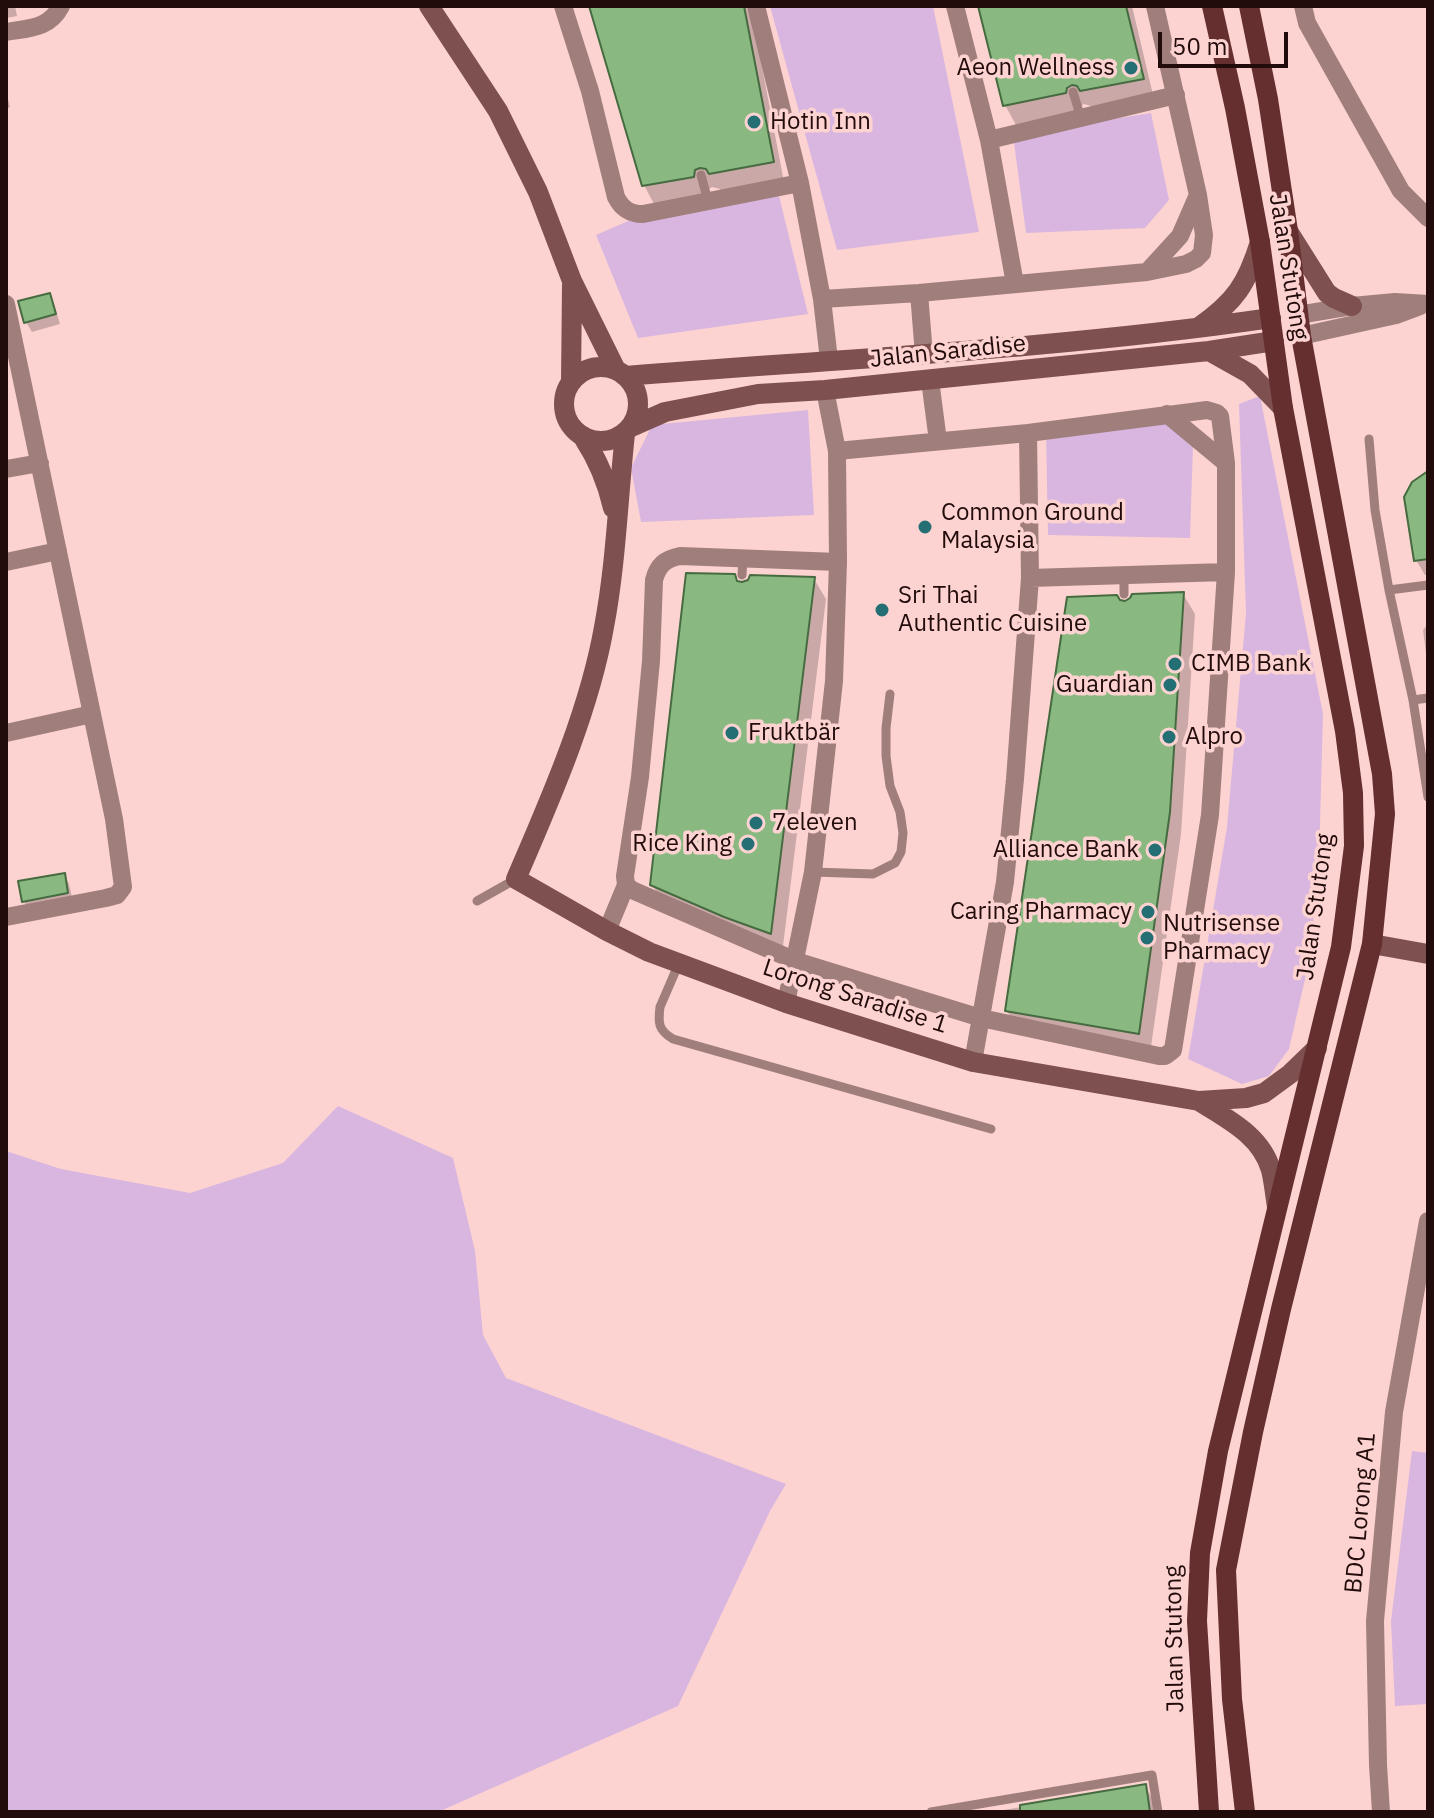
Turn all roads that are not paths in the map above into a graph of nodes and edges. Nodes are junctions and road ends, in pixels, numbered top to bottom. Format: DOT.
graph roads {
  1 [pos="61,6"];
  2 [pos="429,6"];
  3 [pos="563,6"];
  4 [pos="756,6"];
  5 [pos="955,6"];
  6 [pos="1155,6"];
  7 [pos="1212,6"];
  8 [pos="1249,6"];
  9 [pos="1303,6"];
  10 [pos="6,32"];
  11 [pos="1073,92"];
  12 [pos="1176,95"];
  13 [pos="1081,118"];
  14 [pos="989,140"];
  15 [pos="701,175"];
  16 [pos="800,183"];
  17 [pos="1198,195"];
  18 [pos="708,201"];
  19 [pos="1428,218"];
  20 [pos="1288,231"];
  21 [pos="1260,242"];
  22 [pos="1147,272"];
  23 [pos="572,281"];
  24 [pos="1015,284"];
  25 [pos="919,293"];
  26 [pos="822,299"];
  27 [pos="6,304"];
  28 [pos="1425,305"];
  29 [pos="1352,306"];
  30 [pos="1298,315"];
  31 [pos="1271,318"];
  32 [pos="1195,329"];
  33 [pos="1301,336"];
  34 [pos="1274,341"];
  35 [pos="1209,351"];
  36 [pos="924,355"];
  37 [pos="829,360"];
  38 [pos="12,363"];
  39 [pos="621,373"];
  40 [pos="930,380"];
  41 [pos="571,382"];
  42 [pos="825,390"];
  43 [pos="1283,408"];
  44 [pos="1167,414"];
  45 [pos="628,430"];
  46 [pos="1028,433"];
  47 [pos="583,437"];
  48 [pos="1369,439"];
  49 [pos="938,441"];
  50 [pos="837,451"];
  51 [pos="40,463"];
  52 [pos="1226,463"];
  53 [pos="6,469"];
  54 [pos="616,523"];
  55 [pos="58,551"];
  56 [pos="6,562"];
  57 [pos="838,562"];
  58 [pos="1226,572"];
  59 [pos="1124,575"];
  60 [pos="1030,578"];
  61 [pos="1428,585"];
  62 [pos="1389,590"];
  63 [pos="1124,594"];
  64 [pos="890,694"];
  65 [pos="1428,698"];
  66 [pos="1413,700"];
  67 [pos="92,714"];
  68 [pos="6,733"];
  69 [pos="1428,797"];
  70 [pos="813,872"];
  71 [pos="516,879"];
  72 [pos="626,885"];
  73 [pos="477,901"];
  74 [pos="6,917"];
  75 [pos="607,931"];
  76 [pos="1372,944"];
  77 [pos="1341,947"];
  78 [pos="1428,954"];
  79 [pos="796,961"];
  80 [pos="679,963"];
  81 [pos="786,1003"];
  82 [pos="981,1018"];
  83 [pos="1317,1048"];
  84 [pos="973,1062"];
  85 [pos="1199,1101"];
  86 [pos="991,1129"];
  87 [pos="1277,1207"];
  88 [pos="1428,1221"];
  89 [pos="931,1812"];
  90 [pos="1158,1812"];
  91 [pos="1209,1812"];
  92 [pos="1245,1812"];
  93 [pos="1381,1812"];
  1 -- 10 [label="street"];
  2 -- 23 [label="street"];
  3 -- 18 [label="street"];
  4 -- 16 [label="street"];
  5 -- 14 [label="street"];
  6 -- 12 [label="street"];
  7 -- 21 [label="main road, Jalan Stutong"];
  8 -- 20 [label="main road, Jalan Stutong"];
  9 -- 19 [label="street"];
  11 -- 13 [label="lane"];
  12 -- 13 [label="street"];
  12 -- 17 [label="street"];
  13 -- 14 [label="street"];
  14 -- 24 [label="street"];
  15 -- 18 [label="lane"];
  16 -- 18 [label="street"];
  16 -- 26 [label="street"];
  17 -- 22 [label="street"];
  17 -- 22 [label="street"];
  20 -- 29 [label="street"];
  20 -- 30 [label="main road, Jalan Stutong"];
  21 -- 31 [label="main road, Jalan Stutong"];
  21 -- 32 [label="street"];
  22 -- 24 [label="street"];
  23 -- 39 [label="street"];
  23 -- 41 [label="street"];
  24 -- 25 [label="street"];
  25 -- 26 [label="street"];
  25 -- 36 [label="street, Jalan Saradise"];
  26 -- 37 [label="street"];
  27 -- 38 [label="street"];
  28 -- 29 [label="street"];
  28 -- 33 [label="street"];
  29 -- 30 [label="street"];
  30 -- 31 [label="main road"];
  30 -- 33 [label="main road, Jalan Stutong"];
  31 -- 32 [label="street, Jalan Saradise"];
  31 -- 34 [label="main road, Jalan Stutong"];
  32 -- 36 [label="street, Jalan Saradise"];
  33 -- 34 [label="main road"];
  33 -- 76 [label="main road, Jalan Stutong"];
  34 -- 35 [label="street, Jalan Saradise"];
  34 -- 43 [label="main road, Jalan Stutong"];
  35 -- 40 [label="street, Jalan Saradise"];
  35 -- 43 [label="street"];
  36 -- 37 [label="street, Jalan Saradise"];
  37 -- 39 [label="street, Jalan Saradise"];
  38 -- 51 [label="street"];
  39 -- 41 [label="street"];
  39 -- 45 [label="street"];
  40 -- 42 [label="street, Jalan Saradise"];
  40 -- 49 [label="street"];
  41 -- 47 [label="street"];
  42 -- 45 [label="street, Jalan Saradise"];
  42 -- 50 [label="street"];
  43 -- 77 [label="main road, Jalan Stutong"];
  44 -- 46 [label="street"];
  44 -- 52 [label="street"];
  44 -- 52 [label="street"];
  45 -- 47 [label="street"];
  45 -- 54 [label="street"];
  46 -- 49 [label="street"];
  46 -- 60 [label="street"];
  47 -- 54 [label="street"];
  48 -- 62 [label="lane"];
  49 -- 50 [label="street"];
  50 -- 57 [label="street"];
  51 -- 53 [label="street"];
  51 -- 55 [label="street"];
  52 -- 58 [label="street"];
  54 -- 71 [label="street"];
  55 -- 56 [label="street"];
  55 -- 67 [label="street"];
  57 -- 70 [label="street"];
  57 -- 72 [label="street"];
  58 -- 59 [label="street"];
  58 -- 82 [label="street"];
  59 -- 60 [label="street"];
  59 -- 63 [label="lane"];
  60 -- 82 [label="street"];
  61 -- 62 [label="lane"];
  62 -- 66 [label="lane"];
  64 -- 70 [label="lane"];
  65 -- 66 [label="lane"];
  66 -- 69 [label="lane"];
  67 -- 68 [label="street"];
  67 -- 74 [label="street"];
  70 -- 79 [label="street"];
  71 -- 73 [label="lane"];
  71 -- 75 [label="street, Lorong Saradise 1"];
  72 -- 75 [label="street"];
  72 -- 79 [label="street"];
  75 -- 80 [label="street, Lorong Saradise 1"];
  76 -- 77 [label="main road"];
  76 -- 78 [label="street"];
  76 -- 92 [label="main road, Jalan Stutong"];
  77 -- 83 [label="main road, Jalan Stutong"];
  79 -- 81 [label="street"];
  79 -- 82 [label="street"];
  80 -- 81 [label="street, Lorong Saradise 1"];
  80 -- 86 [label="lane"];
  81 -- 84 [label="street, Lorong Saradise 1"];
  82 -- 84 [label="street"];
  83 -- 85 [label="street"];
  83 -- 87 [label="main road, Jalan Stutong"];
  84 -- 85 [label="street, Lorong Saradise 1"];
  85 -- 87 [label="street"];
  87 -- 91 [label="main road, Jalan Stutong"];
  88 -- 93 [label="street, BDC Lorong A1"];
  89 -- 90 [label="lane"];
}
